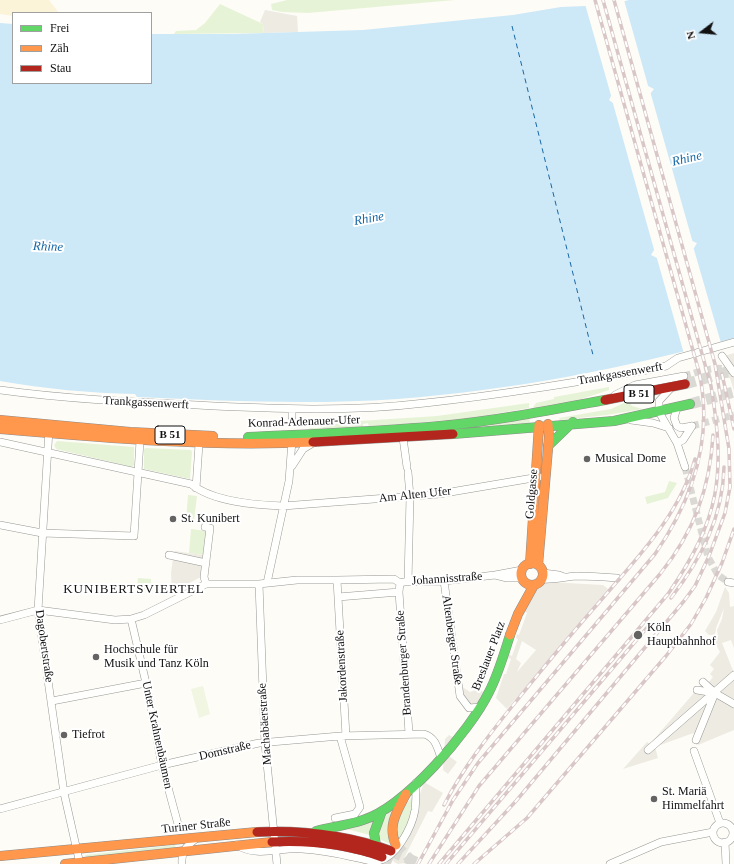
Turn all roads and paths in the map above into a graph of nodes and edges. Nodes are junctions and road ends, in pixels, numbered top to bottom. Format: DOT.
graph roads {
  1 [pos="734,342"];
  2 [pos="722,356"];
  3 [pos="734,373"];
  4 [pos="684,380"];
  5 [pos="671,388"];
  6 [pos="0,390"];
  7 [pos="607,400"];
  8 [pos="690,404"];
  9 [pos="292,408"];
  10 [pos="562,408"];
  11 [pos="677,408"];
  12 [pos="535,412"];
  13 [pos="659,412"];
  14 [pos="292,417"];
  15 [pos="627,419"];
  16 [pos="0,420"];
  17 [pos="573,422"];
  18 [pos="544,423"];
  19 [pos="518,427"];
  20 [pos="669,428"];
  21 [pos="0,430"];
  22 [pos="49,430"];
  23 [pos="403,438"];
  24 [pos="292,439"];
  25 [pos="140,441"];
  26 [pos="0,442"];
  27 [pos="314,442"];
  28 [pos="677,443"];
  29 [pos="199,444"];
  30 [pos="543,447"];
  31 [pos="48,452"];
  32 [pos="685,467"];
  33 [pos="290,468"];
  34 [pos="138,473"];
  35 [pos="541,477"];
  36 [pos="196,488"];
  37 [pos="410,497"];
  38 [pos="283,506"];
  39 [pos="0,525"];
  40 [pos="205,527"];
  41 [pos="42,533"];
  42 [pos="169,555"];
  43 [pos="206,563"];
  44 [pos="534,564"];
  45 [pos="543,576"];
  46 [pos="618,578"];
  47 [pos="526,579"];
  48 [pos="337,580"];
  49 [pos="444,581"];
  50 [pos="408,582"];
  51 [pos="267,583"];
  52 [pos="206,584"];
  53 [pos="259,584"];
  54 [pos="400,584"];
  55 [pos="400,592"];
  56 [pos="338,597"];
  57 [pos="38,610"];
  58 [pos="131,619"];
  59 [pos="0,620"];
  60 [pos="734,675"];
  61 [pos="146,683"];
  62 [pos="701,686"];
  63 [pos="714,693"];
  64 [pos="52,701"];
  65 [pos="734,704"];
  66 [pos="480,707"];
  67 [pos="409,733"];
  68 [pos="343,736"];
  69 [pos="696,740"];
  70 [pos="265,743"];
  71 [pos="648,750"];
  72 [pos="694,752"];
  73 [pos="441,758"];
  74 [pos="162,765"];
  75 [pos="416,783"];
  76 [pos="407,792"];
  77 [pos="64,793"];
  78 [pos="0,809"];
  79 [pos="382,811"];
  80 [pos="335,818"];
  81 [pos="720,823"];
  82 [pos="179,828"];
  83 [pos="314,832"];
  84 [pos="713,832"];
  85 [pos="733,832"];
  86 [pos="197,838"];
  87 [pos="275,842"];
  88 [pos="725,842"];
  89 [pos="375,844"];
  90 [pos="78,850"];
  91 [pos="183,851"];
  92 [pos="0,856"];
  93 [pos="382,857"];
  94 [pos="80,863"];
  95 [pos="65,864"];
  96 [pos="182,864"];
  97 [pos="277,864"];
  98 [pos="610,864"];
  99 [pos="726,864"];
  1 -- 9 [label="street, Trankgassenwerft"];
  2 -- 3 [label="street"];
  4 -- 5 [label="main road, B 51"];
  4 -- 7 [label="street, Konrad-Adenauer-Ufer"];
  5 -- 7 [label="main road, Konrad-Adenauer-Ufer / B 51"];
  5 -- 13 [label="street"];
  6 -- 9 [label="street, Trankgassenwerft"];
  7 -- 10 [label="main road, Konrad-Adenauer-Ufer / B 51"];
  8 -- 11 [label="main road, Konrad-Adenauer-Ufer / B 51"];
  9 -- 14 [label="street, Konrad-Adenauer-Ufer"];
  10 -- 12 [label="main road, Konrad-Adenauer-Ufer / B 51"];
  10 -- 18 [label="main road"];
  11 -- 13 [label="main road, Konrad-Adenauer-Ufer / B 51"];
  11 -- 28 [label="street"];
  12 -- 18 [label="main road"];
  12 -- 24 [label="main road, Konrad-Adenauer-Ufer / B 51"];
  13 -- 15 [label="main road, Konrad-Adenauer-Ufer / B 51"];
  13 -- 20 [label="street"];
  15 -- 17 [label="main road, Konrad-Adenauer-Ufer / B 51"];
  15 -- 20 [label="street"];
  16 -- 22 [label="main road, Konrad-Adenauer-Ufer / B 51"];
  17 -- 18 [label="main road, Konrad-Adenauer-Ufer / B 51"];
  17 -- 30 [label="main road"];
  18 -- 19 [label="main road, Konrad-Adenauer-Ufer / B 51"];
  18 -- 30 [label="main road, Goldgasse"];
  19 -- 23 [label="main road, Konrad-Adenauer-Ufer / B 51"];
  19 -- 30 [label="main road"];
  20 -- 28 [label="street"];
  21 -- 22 [label="main road, Konrad-Adenauer-Ufer / B 51"];
  22 -- 24 [label="main road, Konrad-Adenauer-Ufer / B 51"];
  22 -- 25 [label="main road, Konrad-Adenauer-Ufer / B 51"];
  22 -- 31 [label="street, Dagobertstraße"];
  23 -- 27 [label="main road, Konrad-Adenauer-Ufer / B 51"];
  23 -- 37 [label="street"];
  24 -- 27 [label="main road, Konrad-Adenauer-Ufer / B 51"];
  24 -- 29 [label="main road, Konrad-Adenauer-Ufer / B 51"];
  24 -- 33 [label="street"];
  25 -- 29 [label="main road, Konrad-Adenauer-Ufer / B 51"];
  25 -- 34 [label="street"];
  26 -- 31 [label="street"];
  27 -- 33 [label="street"];
  28 -- 32 [label="street"];
  29 -- 36 [label="street"];
  30 -- 35 [label="main road, Goldgasse"];
  31 -- 34 [label="street"];
  31 -- 41 [label="street, Dagobertstraße"];
  33 -- 38 [label="street"];
  34 -- 36 [label="street"];
  34 -- 41 [label="street"];
  35 -- 37 [label="street, Am Alten Ufer"];
  35 -- 44 [label="main road, Goldgasse"];
  36 -- 38 [label="street, Am Alten Ufer"];
  37 -- 38 [label="street, Am Alten Ufer"];
  37 -- 50 [label="street"];
  38 -- 51 [label="street"];
  39 -- 41 [label="street"];
  40 -- 43 [label="street"];
  41 -- 57 [label="street, Dagobertstraße"];
  42 -- 43 [label="street"];
  43 -- 52 [label="street"];
  44 -- 45 [label="main road"];
  44 -- 47 [label="main road"];
  45 -- 46 [label="street"];
  45 -- 47 [label="main road"];
  47 -- 49 [label="street, Johannisstraße"];
  47 -- 66 [label="main road, Breslauer Platz"];
  48 -- 51 [label="street, Johannisstraße"];
  48 -- 54 [label="street, Johannisstraße"];
  48 -- 56 [label="street"];
  49 -- 50 [label="street, Johannisstraße"];
  49 -- 66 [label="street, Altenberger Straße"];
  50 -- 54 [label="street, Johannisstraße"];
  51 -- 53 [label="street, Johannisstraße"];
  52 -- 53 [label="street, Johannisstraße"];
  52 -- 58 [label="street"];
  53 -- 70 [label="street, Machabäerstraße"];
  54 -- 55 [label="street, Johannisstraße"];
  55 -- 56 [label="street, Johannisstraße"];
  55 -- 67 [label="street, Brandenburger Straße"];
  56 -- 68 [label="street, Jakordenstraße"];
  57 -- 58 [label="street"];
  57 -- 59 [label="street"];
  57 -- 64 [label="street, Dagobertstraße"];
  58 -- 61 [label="street, Unter Krahnenbäumen"];
  60 -- 63 [label="street"];
  61 -- 64 [label="street"];
  61 -- 74 [label="street, Unter Krahnenbäumen"];
  62 -- 63 [label="street"];
  63 -- 65 [label="street"];
  63 -- 69 [label="street"];
  63 -- 71 [label="street"];
  64 -- 77 [label="street, Dagobertstraße"];
  66 -- 73 [label="main road, Breslauer Platz"];
  67 -- 68 [label="street, Domstraße"];
  67 -- 73 [label="street, Domstraße"];
  68 -- 70 [label="street, Domstraße"];
  68 -- 80 [label="street, Jakordenstraße"];
  70 -- 74 [label="street, Domstraße"];
  70 -- 87 [label="street, Machabäerstraße"];
  72 -- 81 [label="street"];
  73 -- 75 [label="main road, Breslauer Platz"];
  74 -- 77 [label="street, Domstraße"];
  74 -- 82 [label="street, Unter Krahnenbäumen"];
  75 -- 76 [label="main road, Breslauer Platz"];
  75 -- 93 [label="street"];
  76 -- 79 [label="main road"];
  76 -- 93 [label="main road"];
  77 -- 78 [label="street, Domstraße"];
  77 -- 90 [label="street, Dagobertstraße"];
  79 -- 83 [label="main road"];
  79 -- 89 [label="main road"];
  81 -- 84 [label="street"];
  81 -- 85 [label="street"];
  83 -- 87 [label="main road, Turiner Straße"];
  83 -- 89 [label="main road, Turiner Straße"];
  84 -- 88 [label="street"];
  84 -- 98 [label="street"];
  85 -- 88 [label="street"];
  86 -- 87 [label="main road, Turiner Straße"];
  86 -- 90 [label="main road, Turiner Straße"];
  86 -- 91 [label="street"];
  87 -- 91 [label="main road, Turiner Straße"];
  87 -- 93 [label="main road, Turiner Straße"];
  87 -- 97 [label="street, Machabäerstraße"];
  88 -- 99 [label="street"];
  89 -- 93 [label="main road, Turiner Straße"];
  90 -- 92 [label="main road, Turiner Straße"];
  90 -- 94 [label="street, Dagobertstraße"];
  91 -- 94 [label="main road, Turiner Straße"];
  91 -- 96 [label="street"];
  94 -- 95 [label="main road, Turiner Straße"];
}
